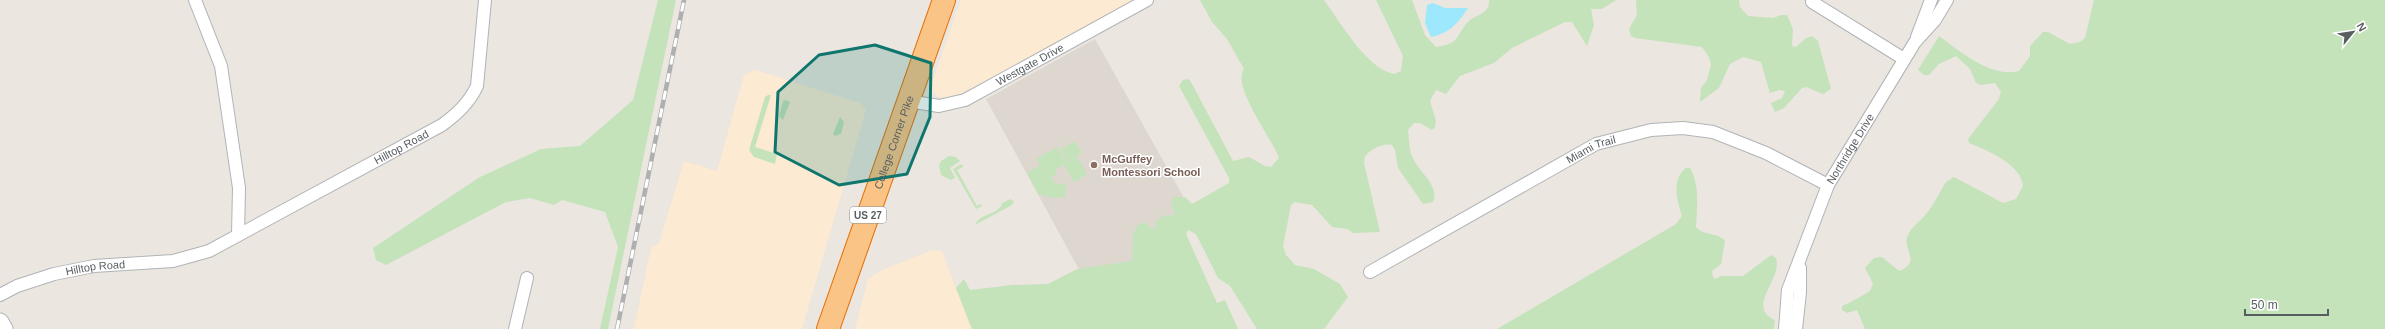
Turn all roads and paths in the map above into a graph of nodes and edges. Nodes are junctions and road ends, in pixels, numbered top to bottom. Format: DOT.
graph roads {
  1 [pos="195,0"];
  2 [pos="484,0"];
  3 [pos="944,0"];
  4 [pos="1147,0"];
  5 [pos="1931,0"];
  6 [pos="1947,0"];
  7 [pos="1812,2"];
  8 [pos="1915,42"];
  9 [pos="1904,59"];
  10 [pos="908,100"];
  11 [pos="1828,185"];
  12 [pos="238,235"];
  13 [pos="1800,263"];
  14 [pos="1370,272"];
  15 [pos="527,278"];
  16 [pos="0,295"];
  17 [pos="0,322"];
  18 [pos="4,329"];
  19 [pos="515,329"];
  20 [pos="828,329"];
  21 [pos="1785,329"];
  22 [pos="1796,329"];
  1 -- 12 [label="street"];
  2 -- 12 [label="street, Hilltop Road"];
  3 -- 10 [label="highway, College Corner Pike / US 27"];
  4 -- 10 [label="street, Westgate Drive"];
  5 -- 8 [label="street, Northridge Drive"];
  6 -- 8 [label="street, Northridge Drive"];
  7 -- 9 [label="street"];
  8 -- 9 [label="street, Northridge Drive"];
  9 -- 11 [label="street, Northridge Drive"];
  10 -- 20 [label="highway, College Corner Pike / US 27"];
  11 -- 13 [label="street, Northridge Drive"];
  11 -- 14 [label="street, Miami Trail"];
  12 -- 16 [label="street, Hilltop Road"];
  13 -- 21 [label="street, Northridge Drive"];
  13 -- 22 [label="street, Northridge Drive"];
  15 -- 19 [label="street"];
  17 -- 18 [label="street"];
}
